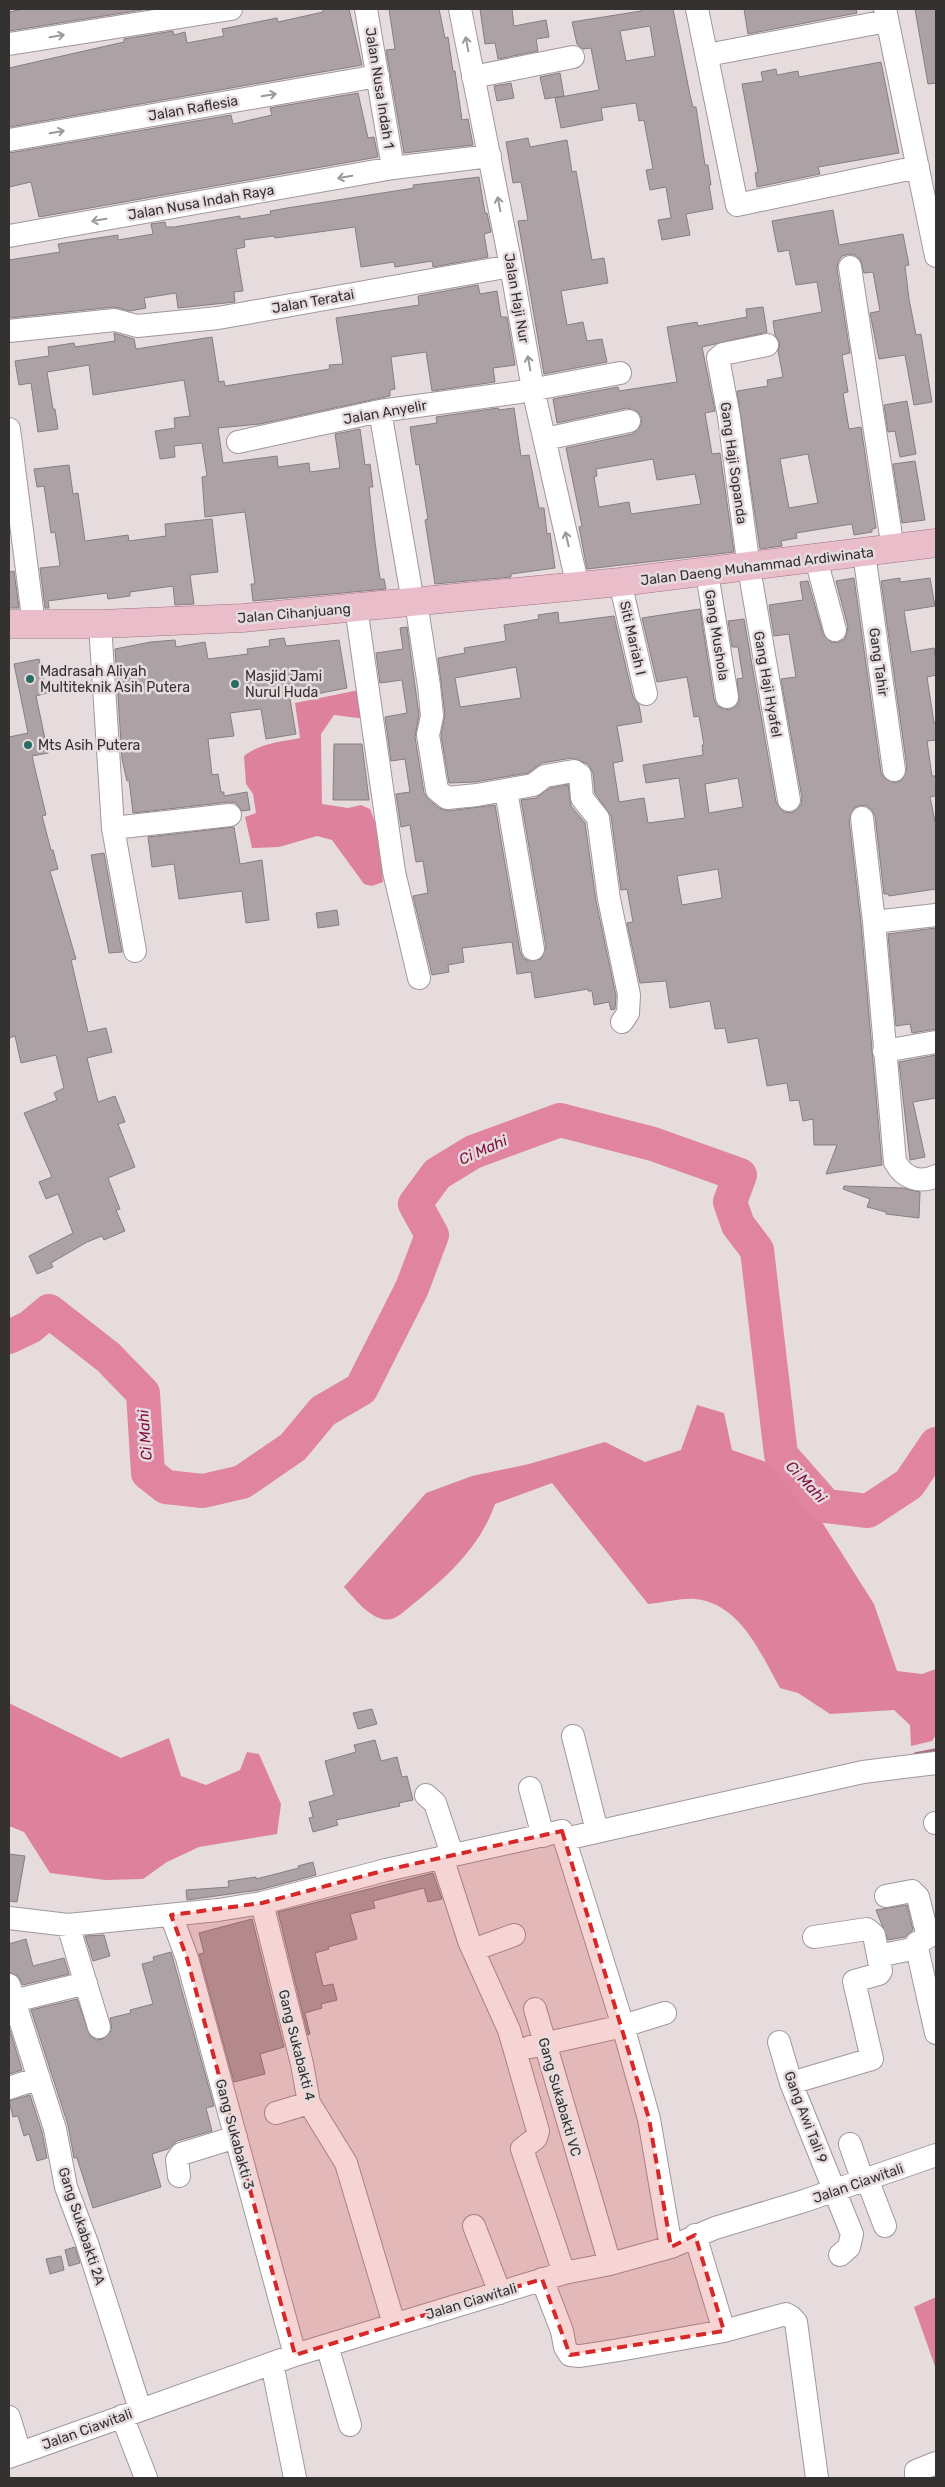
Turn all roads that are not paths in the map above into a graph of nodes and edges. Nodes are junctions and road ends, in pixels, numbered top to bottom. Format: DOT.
graph roads {
  1 [pos="231,9"];
  2 [pos="366,9"];
  3 [pos="460,9"];
  4 [pos="697,9"];
  5 [pos="886,15"];
  6 [pos="9,44"];
  7 [pos="707,55"];
  8 [pos="573,57"];
  9 [pos="378,76"];
  10 [pos="473,77"];
  11 [pos="9,140"];
  12 [pos="490,156"];
  13 [pos="918,167"];
  14 [pos="393,168"];
  15 [pos="9,236"];
  16 [pos="936,256"];
  17 [pos="512,266"];
  18 [pos="850,267"];
  19 [pos="9,331"];
  20 [pos="767,345"];
  21 [pos="620,373"];
  22 [pos="533,389"];
  23 [pos="380,412"];
  24 [pos="629,422"];
  25 [pos="9,429"];
  26 [pos="545,439"];
  27 [pos="238,442"];
  28 [pos="11,459"];
  29 [pos="936,543"];
  30 [pos="893,549"];
  31 [pos="864,553"];
  32 [pos="818,566"];
  33 [pos="749,568"];
  34 [pos="707,573"];
  35 [pos="620,582"];
  36 [pos="578,587"];
  37 [pos="415,602"];
  38 [pos="356,607"];
  39 [pos="100,624"];
  40 [pos="22,625"];
  41 [pos="835,630"];
  42 [pos="646,694"];
  43 [pos="727,697"];
  44 [pos="894,770"];
  45 [pos="506,790"];
  46 [pos="788,800"];
  47 [pos="230,815"];
  48 [pos="862,818"];
  49 [pos="113,828"];
  50 [pos="936,915"];
  51 [pos="874,922"];
  52 [pos="533,949"];
  53 [pos="135,951"];
  54 [pos="419,978"];
  55 [pos="622,1022"];
  56 [pos="936,1042"];
  57 [pos="884,1051"];
  58 [pos="936,1176"];
  59 [pos="573,1736"];
  60 [pos="936,1762"];
  61 [pos="530,1788"];
  62 [pos="426,1795"];
  63 [pos="597,1831"];
  64 [pos="543,1836"];
  65 [pos="565,1839"];
  66 [pos="447,1855"];
  67 [pos="886,1896"];
  68 [pos="262,1903"];
  69 [pos="171,1915"];
  70 [pos="9,1918"];
  71 [pos="68,1925"];
  72 [pos="514,1935"];
  73 [pos="814,1938"];
  74 [pos="917,1948"];
  75 [pos="473,1950"];
  76 [pos="878,1956"];
  77 [pos="86,1982"];
  78 [pos="931,1984"];
  79 [pos="11,1993"];
  80 [pos="535,2009"];
  81 [pos="665,2013"];
  82 [pos="623,2026"];
  83 [pos="99,2027"];
  84 [pos="936,2033"];
  85 [pos="779,2042"];
  86 [pos="545,2043"];
  87 [pos="514,2050"];
  88 [pos="39,2078"];
  89 [pos="791,2083"];
  90 [pos="9,2088"];
  91 [pos="310,2103"];
  92 [pos="276,2113"];
  93 [pos="236,2137"];
  94 [pos="850,2144"];
  95 [pos="936,2155"];
  96 [pos="179,2176"];
  97 [pos="865,2180"];
  98 [pos="834,2190"];
  99 [pos="474,2226"];
  100 [pos="885,2226"];
  101 [pos="695,2235"];
  102 [pos="671,2247"];
  103 [pos="840,2255"];
  104 [pos="610,2264"];
  105 [pos="564,2273"];
  106 [pos="542,2280"];
  107 [pos="500,2293"];
  108 [pos="394,2324"];
  109 [pos="724,2331"];
  110 [pos="327,2345"];
  111 [pos="295,2355"];
  112 [pos="272,2363"];
  113 [pos="131,2413"];
  114 [pos="9,2417"];
  115 [pos="350,2425"];
  116 [pos="14,2455"];
  117 [pos="936,2463"];
  118 [pos="146,2478"];
  119 [pos="295,2478"];
  120 [pos="816,2478"];
  121 [pos="916,2478"];
  6 -- 1 [label="street, one-way"];
  2 -- 9 [label="street, Jalan Nusa Indah 1"];
  10 -- 3 [label="street, Jalan Haji Nur, one-way"];
  4 -- 7 [label="street"];
  5 -- 7 [label="street"];
  5 -- 13 [label="street"];
  7 -- 13 [label="street"];
  8 -- 10 [label="street"];
  11 -- 9 [label="street, Jalan Raflesia, one-way"];
  9 -- 14 [label="street, Jalan Nusa Indah 1"];
  10 -- 12 [label="street, Jalan Haji Nur"];
  12 -- 14 [label="street"];
  17 -- 12 [label="street, Jalan Haji Nur, one-way"];
  13 -- 16 [label="street"];
  14 -- 15 [label="street, Jalan Nusa Indah Raya, one-way"];
  17 -- 19 [label="street, Jalan Teratai"];
  22 -- 17 [label="street, Jalan Haji Nur, one-way"];
  18 -- 30 [label="street"];
  20 -- 33 [label="street, Gang Haji Sopanda"];
  21 -- 22 [label="street, Jalan Anyelir"];
  22 -- 23 [label="street, Jalan Anyelir"];
  22 -- 26 [label="street, Jalan Haji Nur"];
  23 -- 27 [label="street, Jalan Anyelir"];
  23 -- 37 [label="street"];
  24 -- 26 [label="street"];
  25 -- 28 [label="street"];
  36 -- 26 [label="street, Jalan Haji Nur, one-way"];
  28 -- 40 [label="street"];
  29 -- 30 [label="main road, Jalan Daeng Muhammad Ardiwinata"];
  30 -- 31 [label="main road, Jalan Daeng Muhammad Ardiwinata"];
  31 -- 32 [label="main road, Jalan Daeng Muhammad Ardiwinata"];
  31 -- 44 [label="street, Gang Tahir"];
  32 -- 33 [label="main road, Jalan Daeng Muhammad Ardiwinata"];
  32 -- 41 [label="street"];
  33 -- 34 [label="main road, Jalan Daeng Muhammad Ardiwinata"];
  33 -- 46 [label="street, Gang Haji Hyafel"];
  34 -- 35 [label="main road, Jalan Daeng Muhammad Ardiwinata"];
  34 -- 43 [label="street, Gang Mushola"];
  35 -- 36 [label="main road, Jalan Daeng Muhammad Ardiwinata"];
  35 -- 42 [label="street, Siti Mariah I"];
  36 -- 37 [label="main road, Jalan Cihanjuang"];
  37 -- 38 [label="main road, Jalan Cihanjuang"];
  37 -- 45 [label="street"];
  38 -- 39 [label="main road, Jalan Cihanjuang"];
  38 -- 54 [label="street"];
  39 -- 40 [label="main road, Jalan Cihanjuang"];
  39 -- 49 [label="street"];
  45 -- 52 [label="street"];
  45 -- 55 [label="street"];
  47 -- 49 [label="street"];
  48 -- 51 [label="street"];
  49 -- 53 [label="street"];
  50 -- 51 [label="street"];
  51 -- 57 [label="street"];
  56 -- 57 [label="street"];
  57 -- 58 [label="street"];
  59 -- 63 [label="street"];
  60 -- 63 [label="street"];
  61 -- 64 [label="street"];
  62 -- 66 [label="street"];
  63 -- 65 [label="street"];
  64 -- 65 [label="street"];
  64 -- 66 [label="street"];
  65 -- 82 [label="street"];
  66 -- 68 [label="street"];
  66 -- 75 [label="street"];
  67 -- 74 [label="street"];
  68 -- 69 [label="street"];
  68 -- 91 [label="street, Gang Sukabakti 4"];
  69 -- 71 [label="street"];
  69 -- 93 [label="street, Gang Sukabakti 3"];
  70 -- 71 [label="street"];
  71 -- 77 [label="street"];
  72 -- 75 [label="street"];
  73 -- 76 [label="street"];
  74 -- 76 [label="street"];
  74 -- 78 [label="street"];
  75 -- 87 [label="street"];
  76 -- 89 [label="street"];
  77 -- 79 [label="street"];
  77 -- 83 [label="street"];
  78 -- 84 [label="street"];
  79 -- 88 [label="street, Gang Sukabakti 2A"];
  80 -- 86 [label="street, Gang Sukabakti VC"];
  81 -- 82 [label="street"];
  82 -- 86 [label="street"];
  82 -- 102 [label="street"];
  85 -- 89 [label="street, Gang Awi Tali 9"];
  86 -- 87 [label="street"];
  86 -- 104 [label="street, Gang Sukabakti VC"];
  87 -- 105 [label="street"];
  88 -- 90 [label="street"];
  88 -- 113 [label="street, Gang Sukabakti 2A"];
  89 -- 98 [label="street, Gang Awi Tali 9"];
  91 -- 92 [label="street"];
  91 -- 108 [label="street, Gang Sukabakti 4"];
  93 -- 96 [label="street"];
  93 -- 111 [label="street, Gang Sukabakti 3"];
  94 -- 97 [label="street"];
  95 -- 97 [label="street, Jalan Ciawitali"];
  97 -- 98 [label="street, Jalan Ciawitali"];
  97 -- 100 [label="street"];
  98 -- 101 [label="street, Jalan Ciawitali"];
  98 -- 103 [label="street, Gang Awi Tali 9"];
  99 -- 107 [label="street"];
  101 -- 102 [label="street, Jalan Ciawitali"];
  101 -- 109 [label="street"];
  102 -- 104 [label="street, Jalan Ciawitali"];
  104 -- 105 [label="street, Jalan Ciawitali"];
  105 -- 106 [label="street, Jalan Ciawitali"];
  106 -- 107 [label="street, Jalan Ciawitali"];
  106 -- 109 [label="street"];
  107 -- 108 [label="street, Jalan Ciawitali"];
  108 -- 110 [label="street, Jalan Ciawitali"];
  109 -- 120 [label="street"];
  110 -- 111 [label="street, Jalan Ciawitali"];
  110 -- 115 [label="street"];
  111 -- 112 [label="street, Jalan Ciawitali"];
  112 -- 113 [label="street, Jalan Ciawitali"];
  112 -- 119 [label="street"];
  113 -- 116 [label="street, Jalan Ciawitali"];
  113 -- 118 [label="street, Gang Sukabakti 2A"];
  114 -- 116 [label="street"];
  117 -- 121 [label="street"];
}
